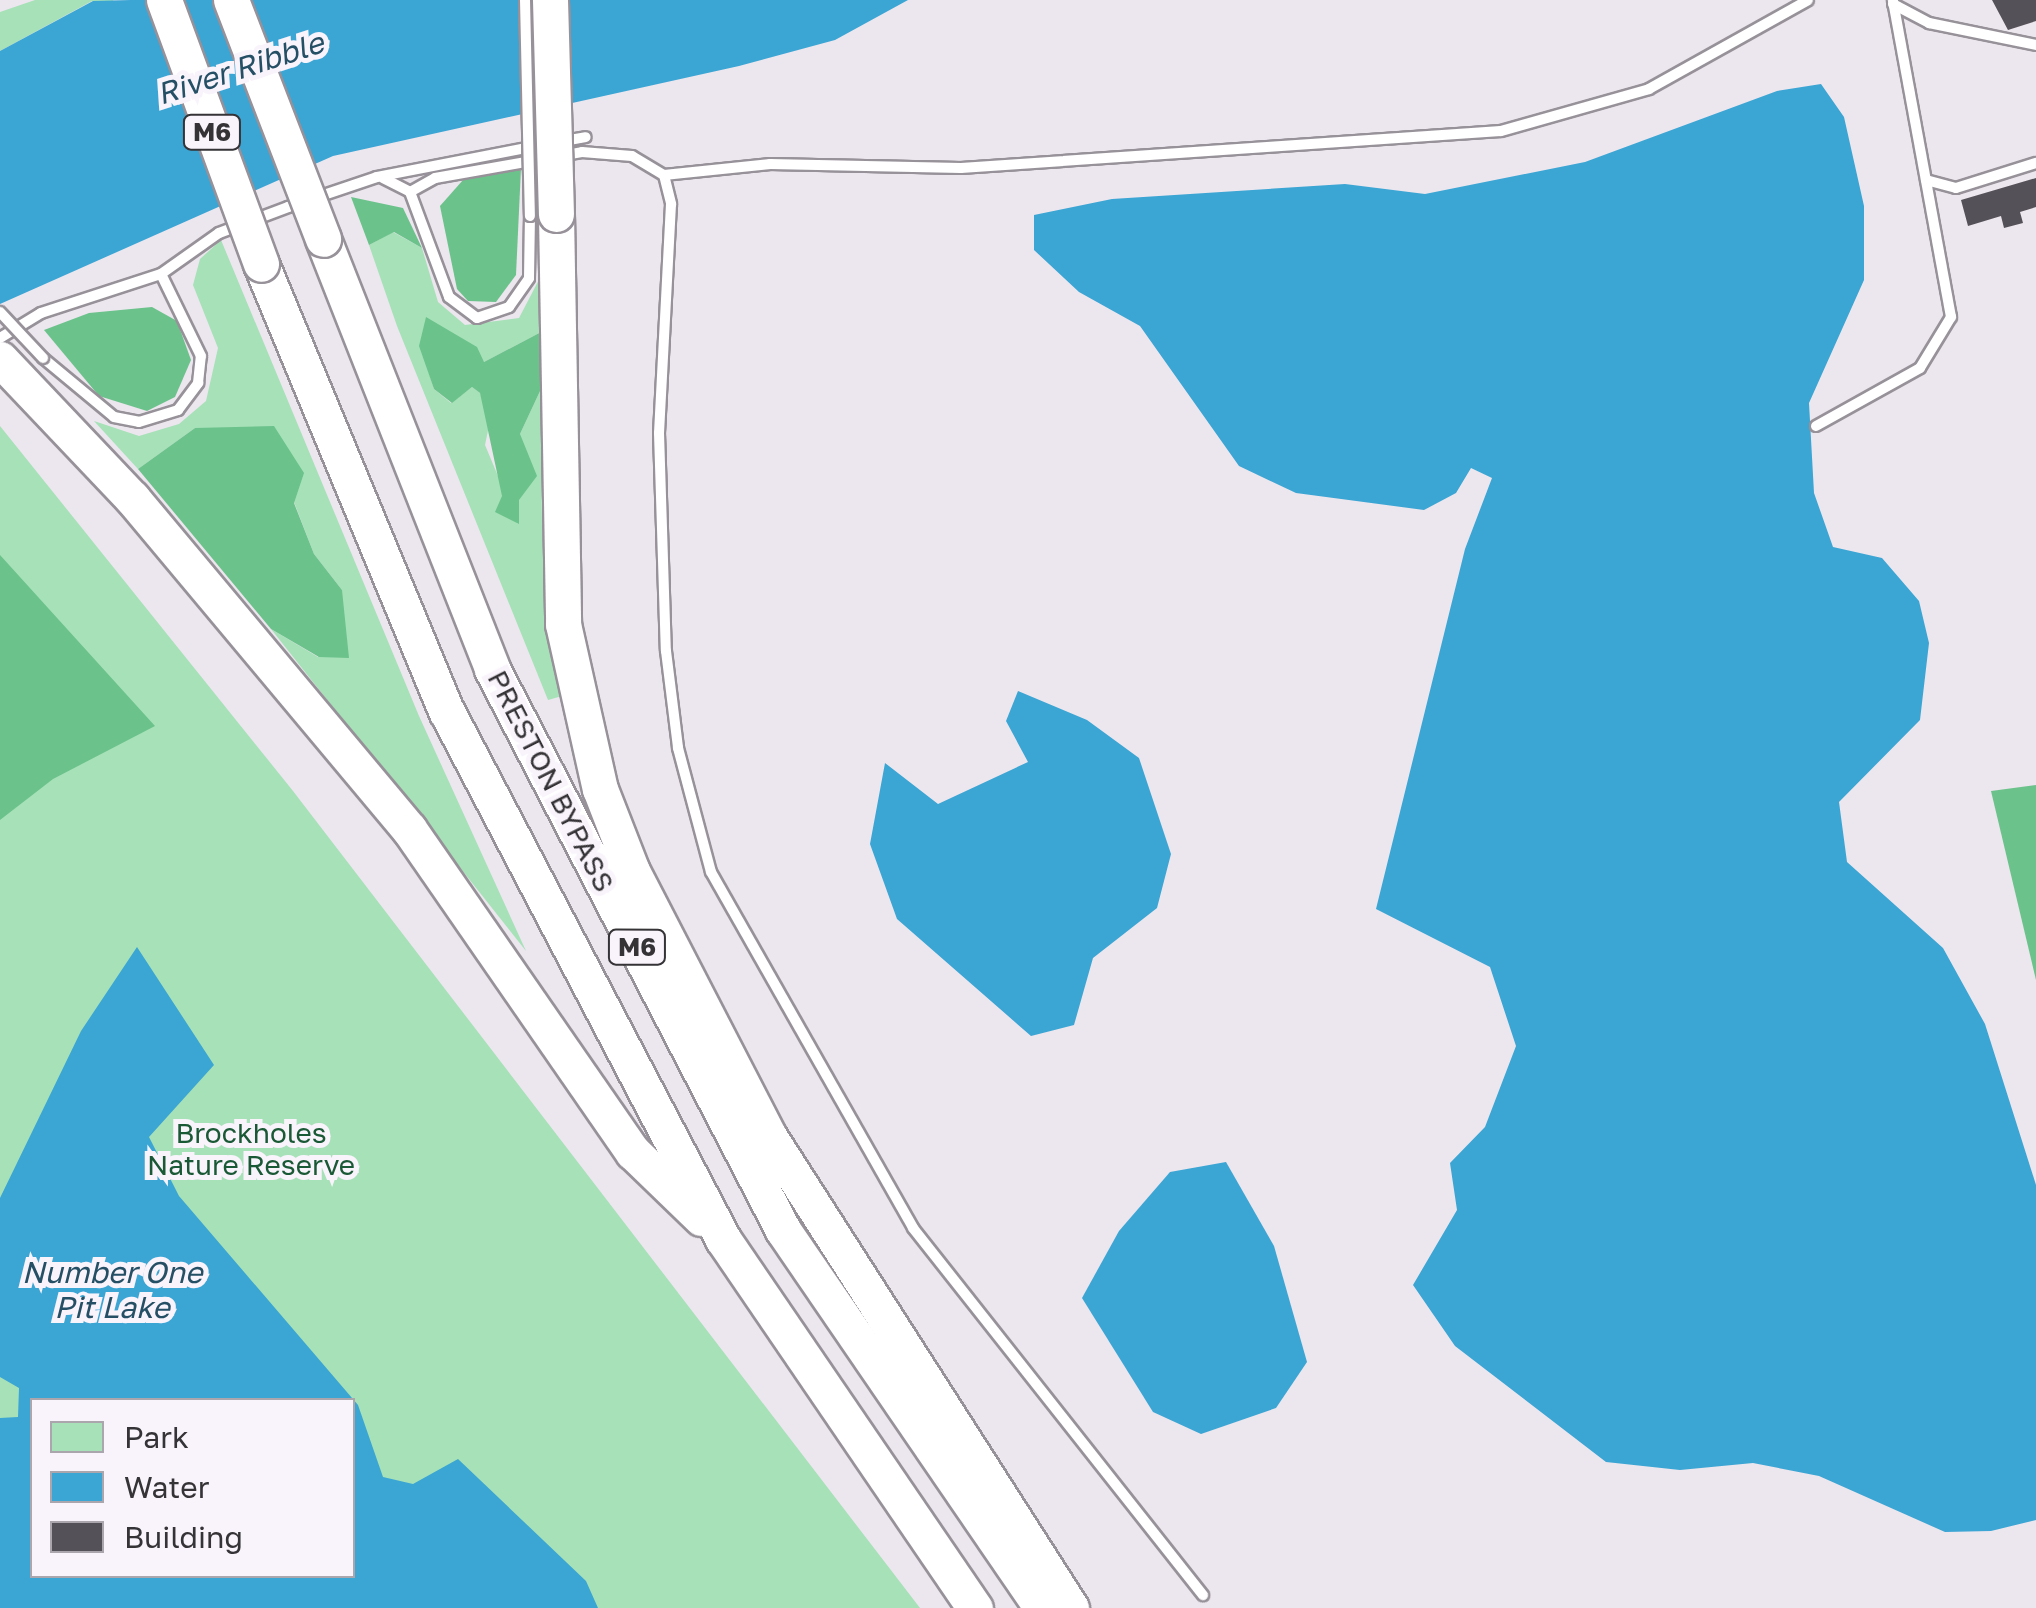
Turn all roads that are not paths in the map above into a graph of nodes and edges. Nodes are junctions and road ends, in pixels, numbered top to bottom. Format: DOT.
graph roads {
  1 [pos="164,0"];
  2 [pos="231,0"];
  3 [pos="525,0"];
  4 [pos="550,0"];
  5 [pos="1808,0"];
  6 [pos="1893,2"];
  7 [pos="2036,45"];
  8 [pos="586,137"];
  9 [pos="2036,164"];
  10 [pos="664,175"];
  11 [pos="377,177"];
  12 [pos="1926,180"];
  13 [pos="410,192"];
  14 [pos="543,215"];
  15 [pos="161,274"];
  16 [pos="0,312"];
  17 [pos="0,338"];
  18 [pos="19,364"];
  19 [pos="1816,426"];
  20 [pos="723,1239"];
  21 [pos="1203,1595"];
  22 [pos="975,1608"];
  23 [pos="1042,1608"];
  24 [pos="1071,1608"];
  1 -- 20 [label="highway, M6, bridge"];
  2 -- 23 [label="highway, PRESTON BYPASS / M6, bridge"];
  3 -- 14 [label="lane, bridge"];
  4 -- 14 [label="highway, bridge"];
  5 -- 10 [label="lane"];
  6 -- 7 [label="lane"];
  6 -- 12 [label="lane"];
  8 -- 11 [label="lane"];
  9 -- 12 [label="lane"];
  10 -- 13 [label="lane"];
  10 -- 21 [label="lane"];
  11 -- 13 [label="lane"];
  11 -- 15 [label="lane"];
  12 -- 19 [label="lane"];
  13 -- 14 [label="lane"];
  14 -- 24 [label="highway"];
  15 -- 17 [label="lane"];
  15 -- 18 [label="lane"];
  16 -- 18 [label="lane, bridge"];
  18 -- 20 [label="highway"];
  20 -- 22 [label="highway, M6"];
}
